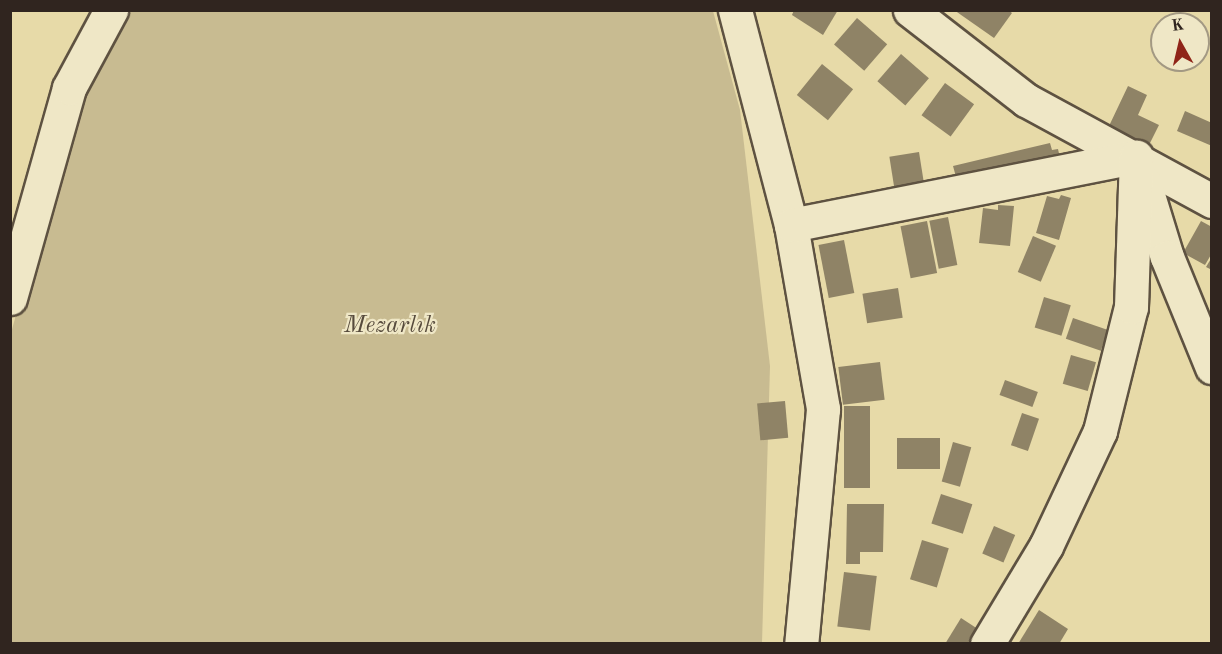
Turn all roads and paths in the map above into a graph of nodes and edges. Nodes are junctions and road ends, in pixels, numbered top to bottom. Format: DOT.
graph roads {
  1 [pos="111,10"];
  2 [pos="735,10"];
  3 [pos="910,10"];
  4 [pos="1136,157"];
  5 [pos="1212,201"];
  6 [pos="791,225"];
  7 [pos="10,298"];
  8 [pos="1212,367"];
  9 [pos="801,644"];
  10 [pos="987,644"];
  1 -- 7 [label="street"];
  2 -- 6 [label="street"];
  3 -- 4 [label="street"];
  4 -- 5 [label="street"];
  4 -- 6 [label="street"];
  4 -- 8 [label="street"];
  4 -- 10 [label="street"];
  6 -- 9 [label="street"];
}
